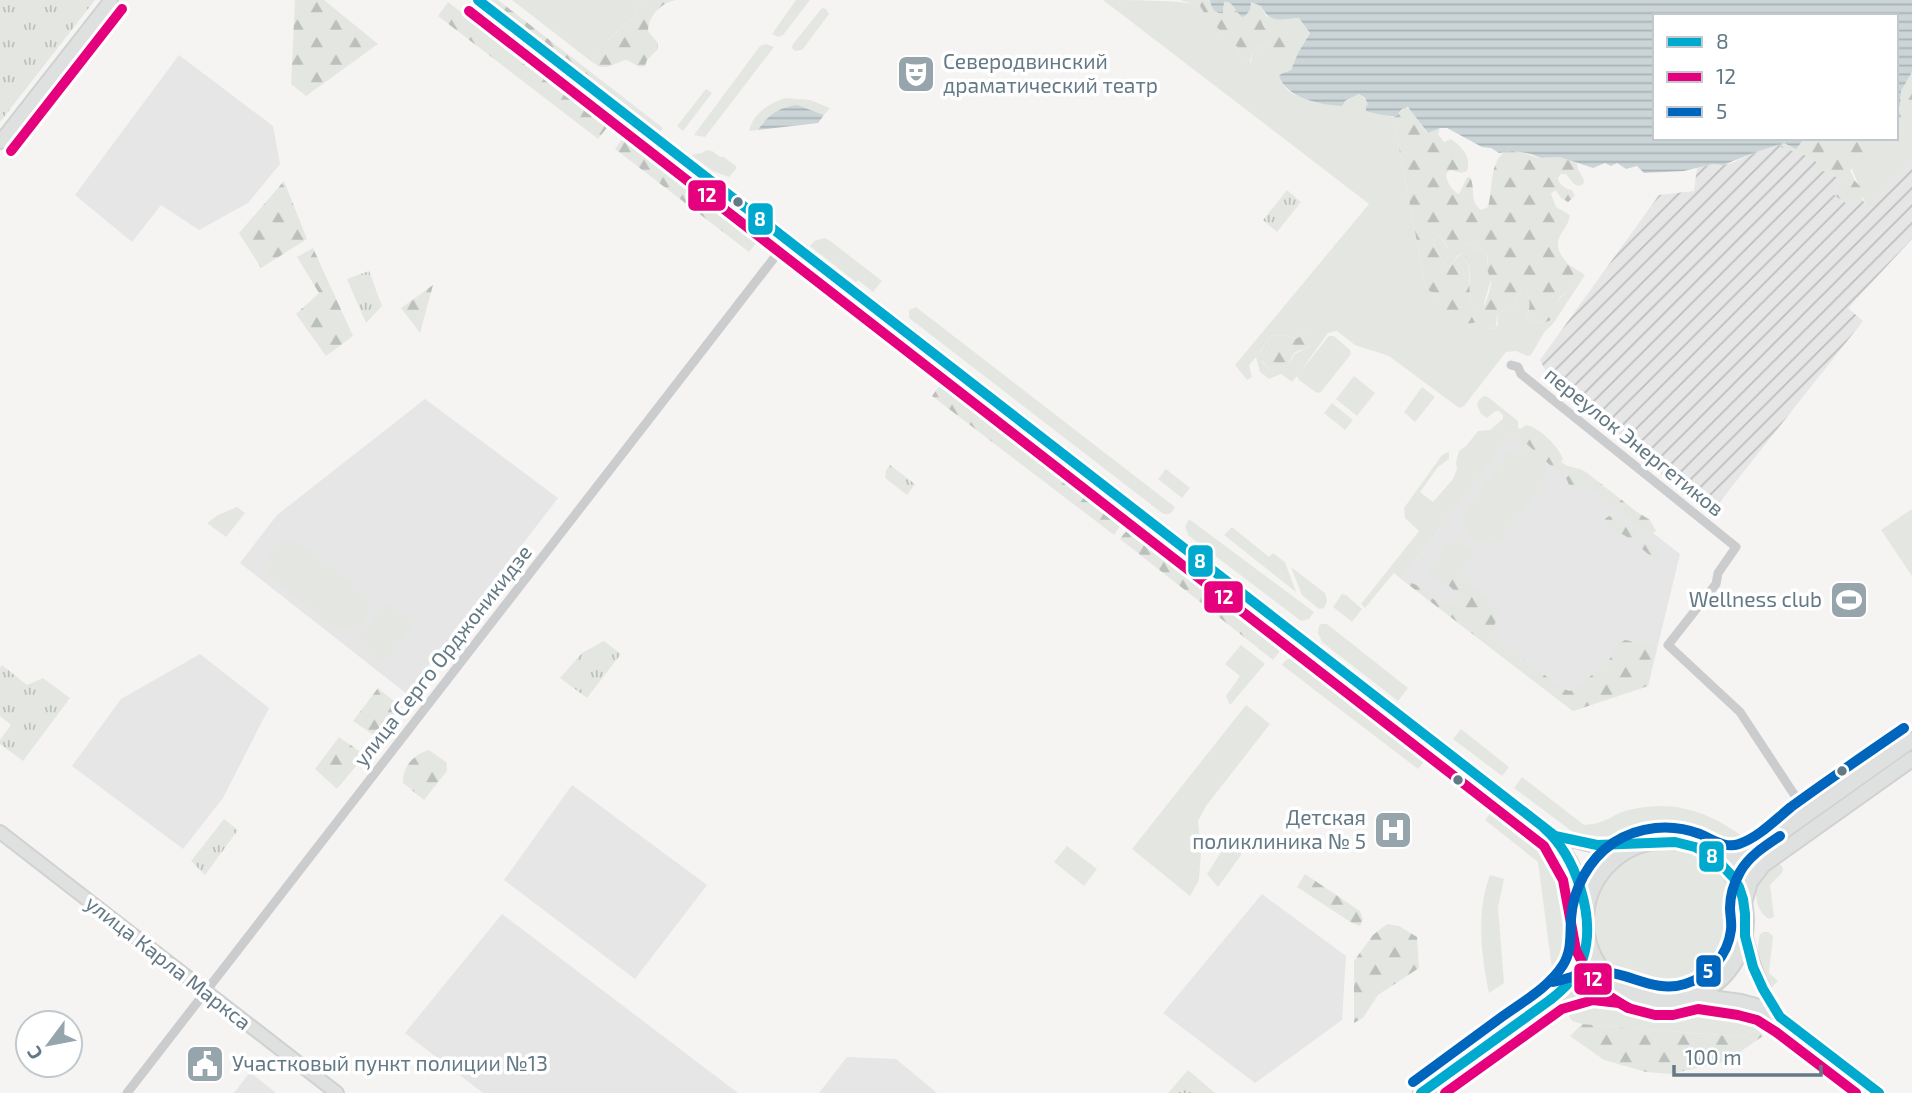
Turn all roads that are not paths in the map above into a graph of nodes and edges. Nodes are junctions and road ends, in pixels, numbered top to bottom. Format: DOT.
graph roads {
  1 [pos="111,0"];
  2 [pos="478,0"];
  3 [pos="0,142"];
  4 [pos="788,240"];
  5 [pos="1511,365"];
  6 [pos="1912,740"];
  7 [pos="1912,759"];
  8 [pos="1807,814"];
  9 [pos="1816,827"];
  10 [pos="0,832"];
  11 [pos="1555,836"];
  12 [pos="1645,844"];
  13 [pos="1705,851"];
  14 [pos="1744,904"];
  15 [pos="1585,917"];
  16 [pos="1745,932"];
  17 [pos="1586,934"];
  18 [pos="1623,989"];
  19 [pos="205,991"];
  20 [pos="1697,995"];
  21 [pos="1556,996"];
  22 [pos="1780,1017"];
  23 [pos="127,1093"];
  24 [pos="337,1093"];
  25 [pos="1420,1093"];
  26 [pos="1879,1093"];
  1 -- 3 [label="main road"];
  2 -- 4 [label="main road"];
  4 -- 11 [label="main road"];
  4 -- 19 [label="street, улица Серго Орджоникидзе"];
  5 -- 8 [label="street, переулок Энергетиков"];
  6 -- 8 [label="main road"];
  7 -- 9 [label="main road"];
  8 -- 9 [label="main road"];
  8 -- 13 [label="main road"];
  9 -- 14 [label="main road"];
  10 -- 19 [label="main road, улица Карла Маркса"];
  11 -- 12 [label="main road"];
  11 -- 15 [label="main road"];
  12 -- 13 [label="main road"];
  12 -- 15 [label="main road"];
  13 -- 14 [label="main road"];
  14 -- 16 [label="main road"];
  15 -- 17 [label="main road"];
  16 -- 20 [label="main road"];
  16 -- 22 [label="main road"];
  17 -- 18 [label="main road"];
  17 -- 21 [label="main road"];
  18 -- 20 [label="main road"];
  18 -- 21 [label="main road"];
  19 -- 23 [label="street, улица Серго Орджоникидзе"];
  19 -- 24 [label="main road, улица Карла Маркса"];
  20 -- 22 [label="main road"];
  21 -- 25 [label="main road"];
  22 -- 26 [label="main road"];
}
